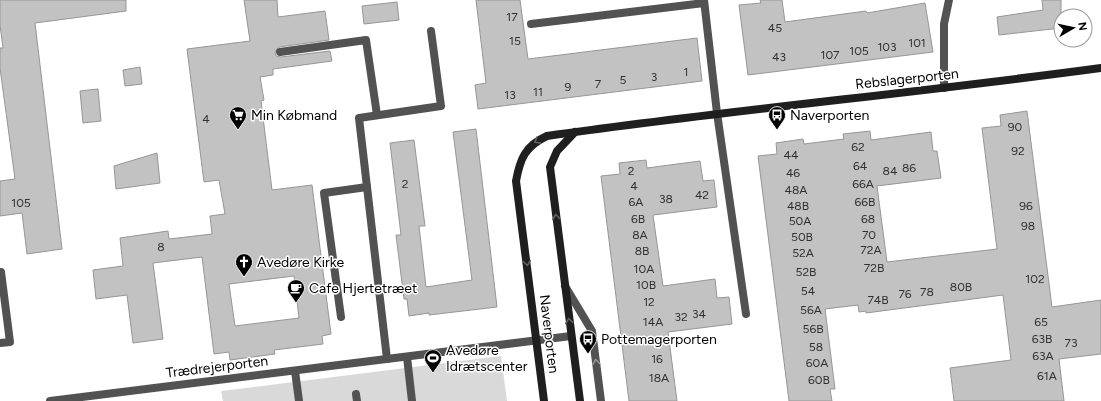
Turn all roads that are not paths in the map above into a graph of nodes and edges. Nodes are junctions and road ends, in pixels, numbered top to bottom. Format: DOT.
graph roads {
  1 [pos="950,0"];
  2 [pos="704,1"];
  3 [pos="531,24"];
  4 [pos="431,31"];
  5 [pos="280,52"];
  6 [pos="1101,68"];
  7 [pos="944,88"];
  8 [pos="717,113"];
  9 [pos="377,115"];
  10 [pos="575,132"];
  11 [pos="367,187"];
  12 [pos="1,272"];
  13 [pos="564,283"];
  14 [pos="746,314"];
  15 [pos="341,317"];
  16 [pos="571,336"];
  17 [pos="537,340"];
  18 [pos="0,343"];
  19 [pos="406,357"];
  20 [pos="388,360"];
  21 [pos="295,371"];
  22 [pos="108,397"];
  23 [pos="50,401"];
  24 [pos="299,401"];
  25 [pos="412,401"];
  26 [pos="544,401"];
  27 [pos="580,401"];
  28 [pos="601,401"];
  1 -- 7 [label="street"];
  2 -- 3 [label="street"];
  2 -- 8 [label="street"];
  4 -- 9 [label="street"];
  5 -- 9 [label="street"];
  6 -- 7 [label="street, Rebslagerporten"];
  7 -- 8 [label="street, Rebslagerporten"];
  8 -- 10 [label="street, Rebslagerporten"];
  8 -- 14 [label="street"];
  9 -- 11 [label="street"];
  13 -- 10 [label="street, Naverporten, one-way"];
  10 -- 17 [label="street, Naverporten, one-way"];
  11 -- 15 [label="street"];
  11 -- 20 [label="street"];
  12 -- 18 [label="street"];
  16 -- 13 [label="street, Naverporten, one-way"];
  28 -- 13 [label="street, one-way"];
  16 -- 17 [label="street, Trædrejerporten"];
  16 -- 27 [label="street, Naverporten"];
  17 -- 19 [label="street, Trædrejerporten"];
  17 -- 26 [label="street, Naverporten"];
  19 -- 20 [label="street, Trædrejerporten"];
  19 -- 25 [label="street"];
  20 -- 21 [label="street, Trædrejerporten"];
  21 -- 22 [label="street, Trædrejerporten"];
  21 -- 24 [label="street"];
  22 -- 23 [label="street, Trædrejerporten"];
}
